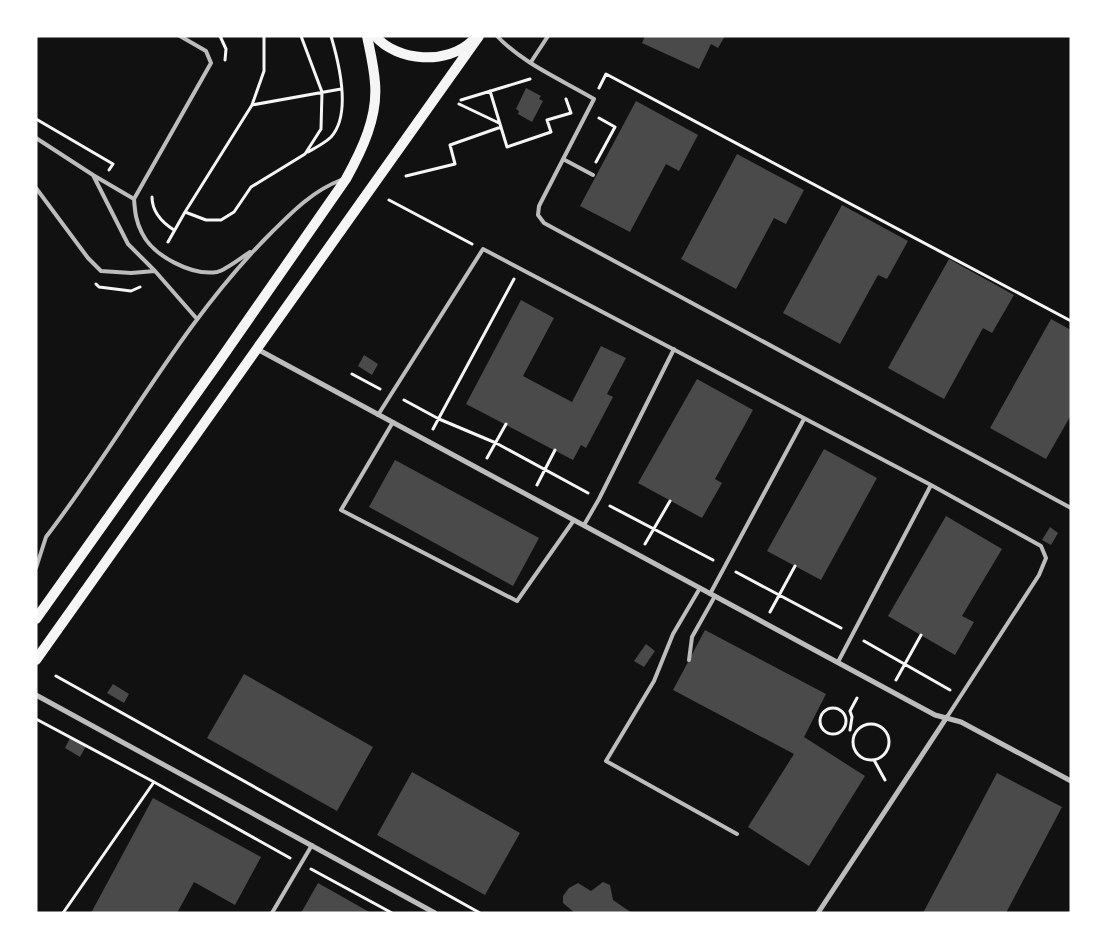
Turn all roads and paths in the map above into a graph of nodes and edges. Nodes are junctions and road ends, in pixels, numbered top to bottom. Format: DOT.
graph roads {
  1 [pos="180,36"];
  2 [pos="264,36"];
  3 [pos="301,36"];
  4 [pos="331,36"];
  5 [pos="367,36"];
  6 [pos="376,36"];
  7 [pos="478,36"];
  8 [pos="497,36"];
  9 [pos="548,36"];
  10 [pos="531,62"];
  11 [pos="538,77"];
  12 [pos="341,88"];
  13 [pos="490,91"];
  14 [pos="322,92"];
  15 [pos="566,97"];
  16 [pos="594,99"];
  17 [pos="252,105"];
  18 [pos="587,112"];
  19 [pos="36,120"];
  20 [pos="500,123"];
  21 [pos="501,128"];
  22 [pos="36,138"];
  23 [pos="305,154"];
  24 [pos="563,159"];
  25 [pos="591,174"];
  26 [pos="93,175"];
  27 [pos="406,176"];
  28 [pos="346,179"];
  29 [pos="36,188"];
  30 [pos="141,189"];
  31 [pos="152,195"];
  32 [pos="134,200"];
  33 [pos="388,200"];
  34 [pos="185,212"];
  35 [pos="174,230"];
  36 [pos="483,249"];
  37 [pos="254,250"];
  38 [pos="520,268"];
  39 [pos="155,271"];
  40 [pos="198,319"];
  41 [pos="1071,321"];
  42 [pos="257,349"];
  43 [pos="674,349"];
  44 [pos="352,374"];
  45 [pos="391,394"];
  46 [pos="378,415"];
  47 [pos="439,419"];
  48 [pos="804,419"];
  49 [pos="393,422"];
  50 [pos="506,424"];
  51 [pos="427,441"];
  52 [pos="496,443"];
  53 [pos="555,450"];
  54 [pos="545,469"];
  55 [pos="481,470"];
  56 [pos="931,485"];
  57 [pos="531,497"];
  58 [pos="599,499"];
  59 [pos="670,501"];
  60 [pos="1071,508"];
  61 [pos="574,520"];
  62 [pos="584,525"];
  63 [pos="654,529"];
  64 [pos="639,555"];
  65 [pos="795,566"];
  66 [pos="726,567"];
  67 [pos="36,568"];
  68 [pos="700,588"];
  69 [pos="713,595"];
  70 [pos="779,595"];
  71 [pos="36,619"];
  72 [pos="764,622"];
  73 [pos="852,634"];
  74 [pos="921,635"];
  75 [pos="36,660"];
  76 [pos="689,660"];
  77 [pos="838,662"];
  78 [pos="905,664"];
  79 [pos="56,676"];
  80 [pos="890,690"];
  81 [pos="36,695"];
  82 [pos="961,696"];
  83 [pos="857,698"];
  84 [pos="947,717"];
  85 [pos="36,719"];
  86 [pos="844,726"];
  87 [pos="850,730"];
  88 [pos="854,734"];
  89 [pos="874,760"];
  90 [pos="885,780"];
  91 [pos="1071,781"];
  92 [pos="154,782"];
  93 [pos="737,834"];
  94 [pos="312,846"];
  95 [pos="301,864"];
  96 [pos="63,913"];
  97 [pos="272,913"];
  98 [pos="392,913"];
  99 [pos="435,913"];
  100 [pos="480,913"];
  101 [pos="818,913"];
  1 -- 30 [label="lane"];
  2 -- 17 [label="path"];
  3 -- 14 [label="path"];
  4 -- 12 [label="path"];
  5 -- 28 [label="main road"];
  6 -- 7 [label="main road"];
  7 -- 42 [label="main road"];
  8 -- 10 [label="lane"];
  9 -- 10 [label="lane"];
  10 -- 16 [label="lane"];
  11 -- 13 [label="path"];
  12 -- 14 [label="path"];
  12 -- 23 [label="path"];
  13 -- 20 [label="path"];
  13 -- 20 [label="path"];
  14 -- 17 [label="path"];
  14 -- 23 [label="path"];
  15 -- 21 [label="path"];
  16 -- 18 [label="lane"];
  16 -- 41 [label="path"];
  17 -- 34 [label="path"];
  18 -- 24 [label="lane"];
  18 -- 25 [label="path"];
  19 -- 30 [label="path"];
  20 -- 21 [label="path"];
  21 -- 27 [label="path"];
  22 -- 26 [label="lane"];
  23 -- 34 [label="path"];
  24 -- 25 [label="lane"];
  24 -- 60 [label="lane"];
  26 -- 32 [label="lane"];
  26 -- 39 [label="lane"];
  28 -- 37 [label="lane"];
  28 -- 71 [label="main road"];
  29 -- 39 [label="lane"];
  30 -- 31 [label="path"];
  30 -- 32 [label="lane"];
  32 -- 37 [label="lane"];
  33 -- 36 [label="path"];
  34 -- 35 [label="path"];
  36 -- 38 [label="lane"];
  36 -- 45 [label="lane"];
  37 -- 40 [label="lane"];
  38 -- 43 [label="lane"];
  38 -- 47 [label="path"];
  39 -- 40 [label="lane"];
  40 -- 67 [label="lane"];
  42 -- 46 [label="street"];
  42 -- 75 [label="main road"];
  43 -- 48 [label="lane"];
  43 -- 58 [label="lane"];
  44 -- 45 [label="path"];
  45 -- 46 [label="lane"];
  45 -- 47 [label="path"];
  46 -- 49 [label="street"];
  47 -- 51 [label="path"];
  47 -- 52 [label="path"];
  48 -- 56 [label="lane"];
  48 -- 66 [label="lane"];
  49 -- 51 [label="street"];
  49 -- 61 [label="lane"];
  50 -- 52 [label="path"];
  51 -- 55 [label="street"];
  52 -- 54 [label="path"];
  52 -- 55 [label="path"];
  53 -- 54 [label="path"];
  54 -- 57 [label="path"];
  54 -- 58 [label="path"];
  55 -- 57 [label="street"];
  56 -- 73 [label="lane"];
  56 -- 82 [label="lane"];
  57 -- 61 [label="street"];
  58 -- 62 [label="lane"];
  58 -- 63 [label="path"];
  59 -- 63 [label="path"];
  61 -- 62 [label="street"];
  62 -- 64 [label="street"];
  63 -- 64 [label="path"];
  63 -- 66 [label="path"];
  64 -- 68 [label="street"];
  65 -- 70 [label="path"];
  66 -- 69 [label="lane"];
  66 -- 70 [label="path"];
  68 -- 69 [label="street"];
  68 -- 93 [label="lane"];
  69 -- 72 [label="street"];
  69 -- 76 [label="lane"];
  70 -- 72 [label="path"];
  70 -- 73 [label="path"];
  72 -- 77 [label="street"];
  73 -- 77 [label="lane"];
  73 -- 78 [label="path"];
  74 -- 78 [label="path"];
  77 -- 80 [label="street"];
  78 -- 80 [label="path"];
  78 -- 82 [label="path"];
  79 -- 100 [label="path"];
  80 -- 84 [label="street"];
  81 -- 94 [label="street"];
  82 -- 84 [label="lane"];
  83 -- 87 [label="path"];
  84 -- 91 [label="street"];
  84 -- 101 [label="street"];
  85 -- 92 [label="path"];
  86 -- 86 [label="path"];
  86 -- 87 [label="path"];
  87 -- 88 [label="path"];
  88 -- 89 [label="path"];
  88 -- 89 [label="path"];
  89 -- 90 [label="path"];
  92 -- 95 [label="path"];
  92 -- 96 [label="path"];
  94 -- 95 [label="lane"];
  94 -- 99 [label="street"];
  95 -- 97 [label="lane"];
  95 -- 98 [label="path"];
}
